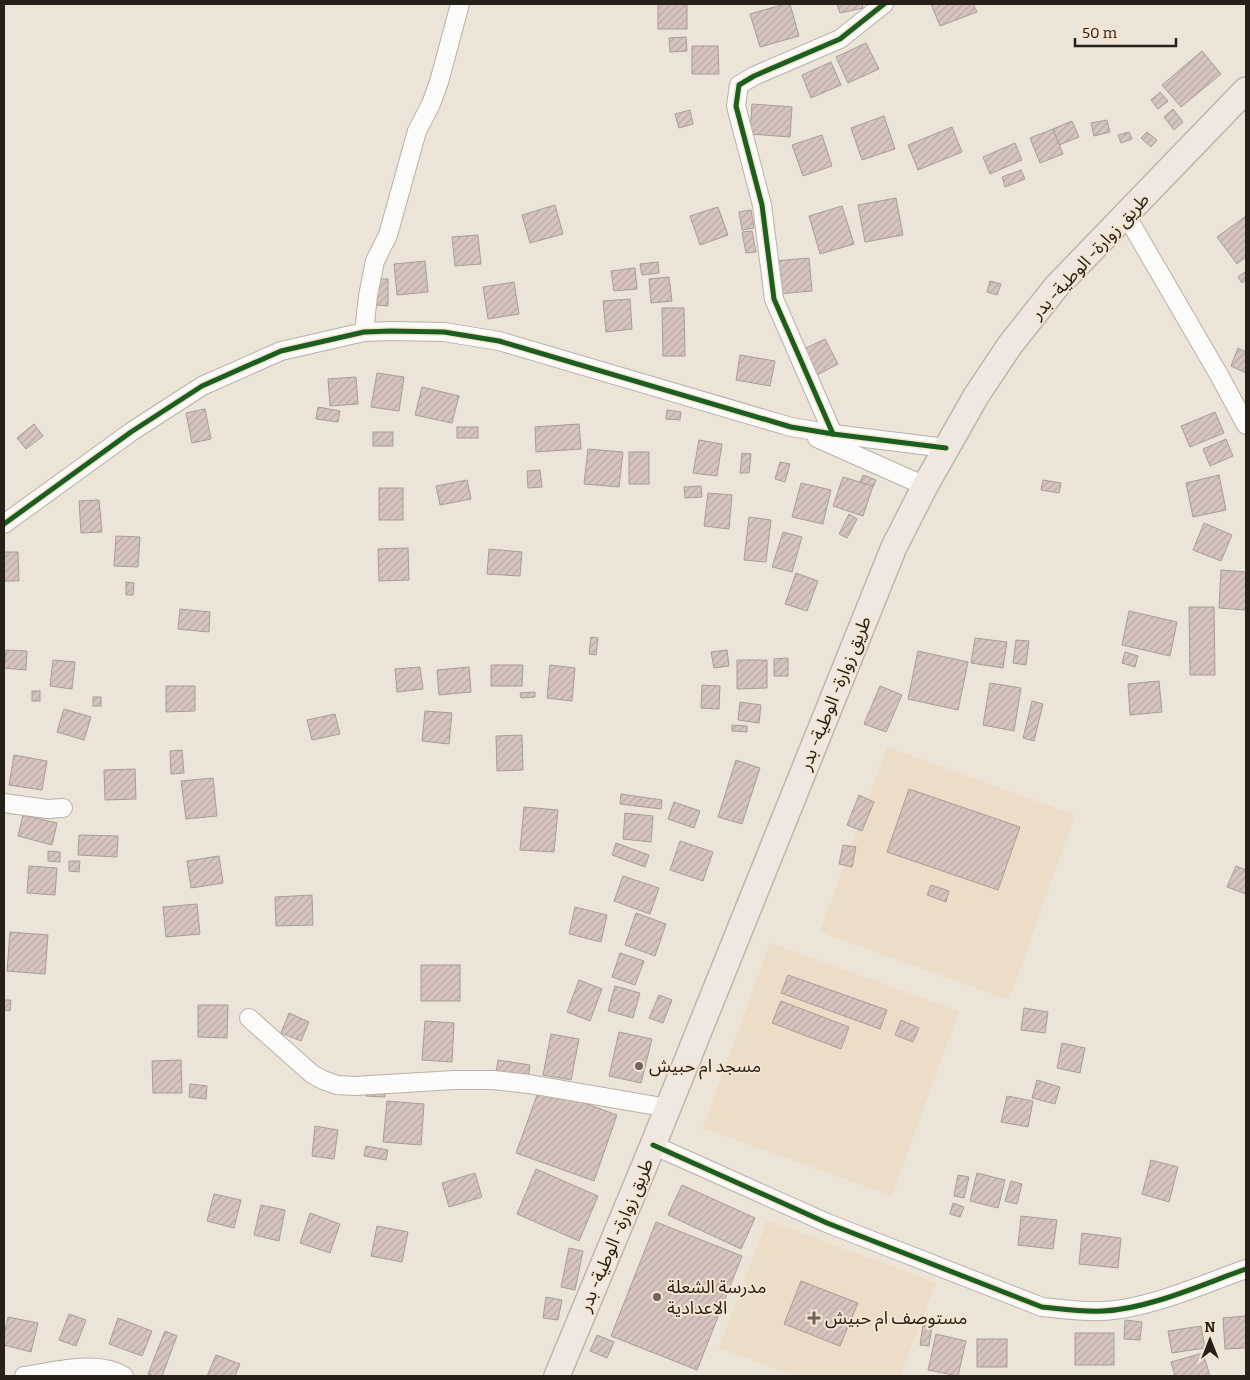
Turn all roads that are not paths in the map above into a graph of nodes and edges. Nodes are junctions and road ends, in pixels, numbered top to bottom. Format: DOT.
graph roads {
  1 [pos="460,4"];
  2 [pos="884,4"];
  3 [pos="1246,90"];
  4 [pos="1126,215"];
  5 [pos="364,332"];
  6 [pos="1246,425"];
  7 [pos="791,427"];
  8 [pos="833,434"];
  9 [pos="946,448"];
  10 [pos="925,486"];
  11 [pos="4,524"];
  12 [pos="4,804"];
  13 [pos="63,808"];
  14 [pos="249,1018"];
  15 [pos="668,1108"];
  16 [pos="653,1145"];
  17 [pos="1246,1269"];
  18 [pos="24,1376"];
  19 [pos="124,1376"];
  20 [pos="557,1376"];
  1 -- 5 [label="street"];
  2 -- 8 [label="street"];
  3 -- 4 [label="highway, طريق زوارة- الوطية- بدر"];
  4 -- 6 [label="street"];
  4 -- 9 [label="highway, طريق زوارة- الوطية- بدر"];
  5 -- 7 [label="street"];
  5 -- 11 [label="street"];
  7 -- 8 [label="street"];
  7 -- 10 [label="street"];
  8 -- 9 [label="street"];
  9 -- 10 [label="highway, طريق زوارة- الوطية- بدر"];
  10 -- 15 [label="highway, طريق زوارة- الوطية- بدر"];
  12 -- 13 [label="street"];
  14 -- 15 [label="street"];
  15 -- 16 [label="highway, طريق زوارة- الوطية- بدر"];
  16 -- 17 [label="street"];
  16 -- 20 [label="highway, طريق زوارة- الوطية- بدر"];
  18 -- 19 [label="street"];
}
